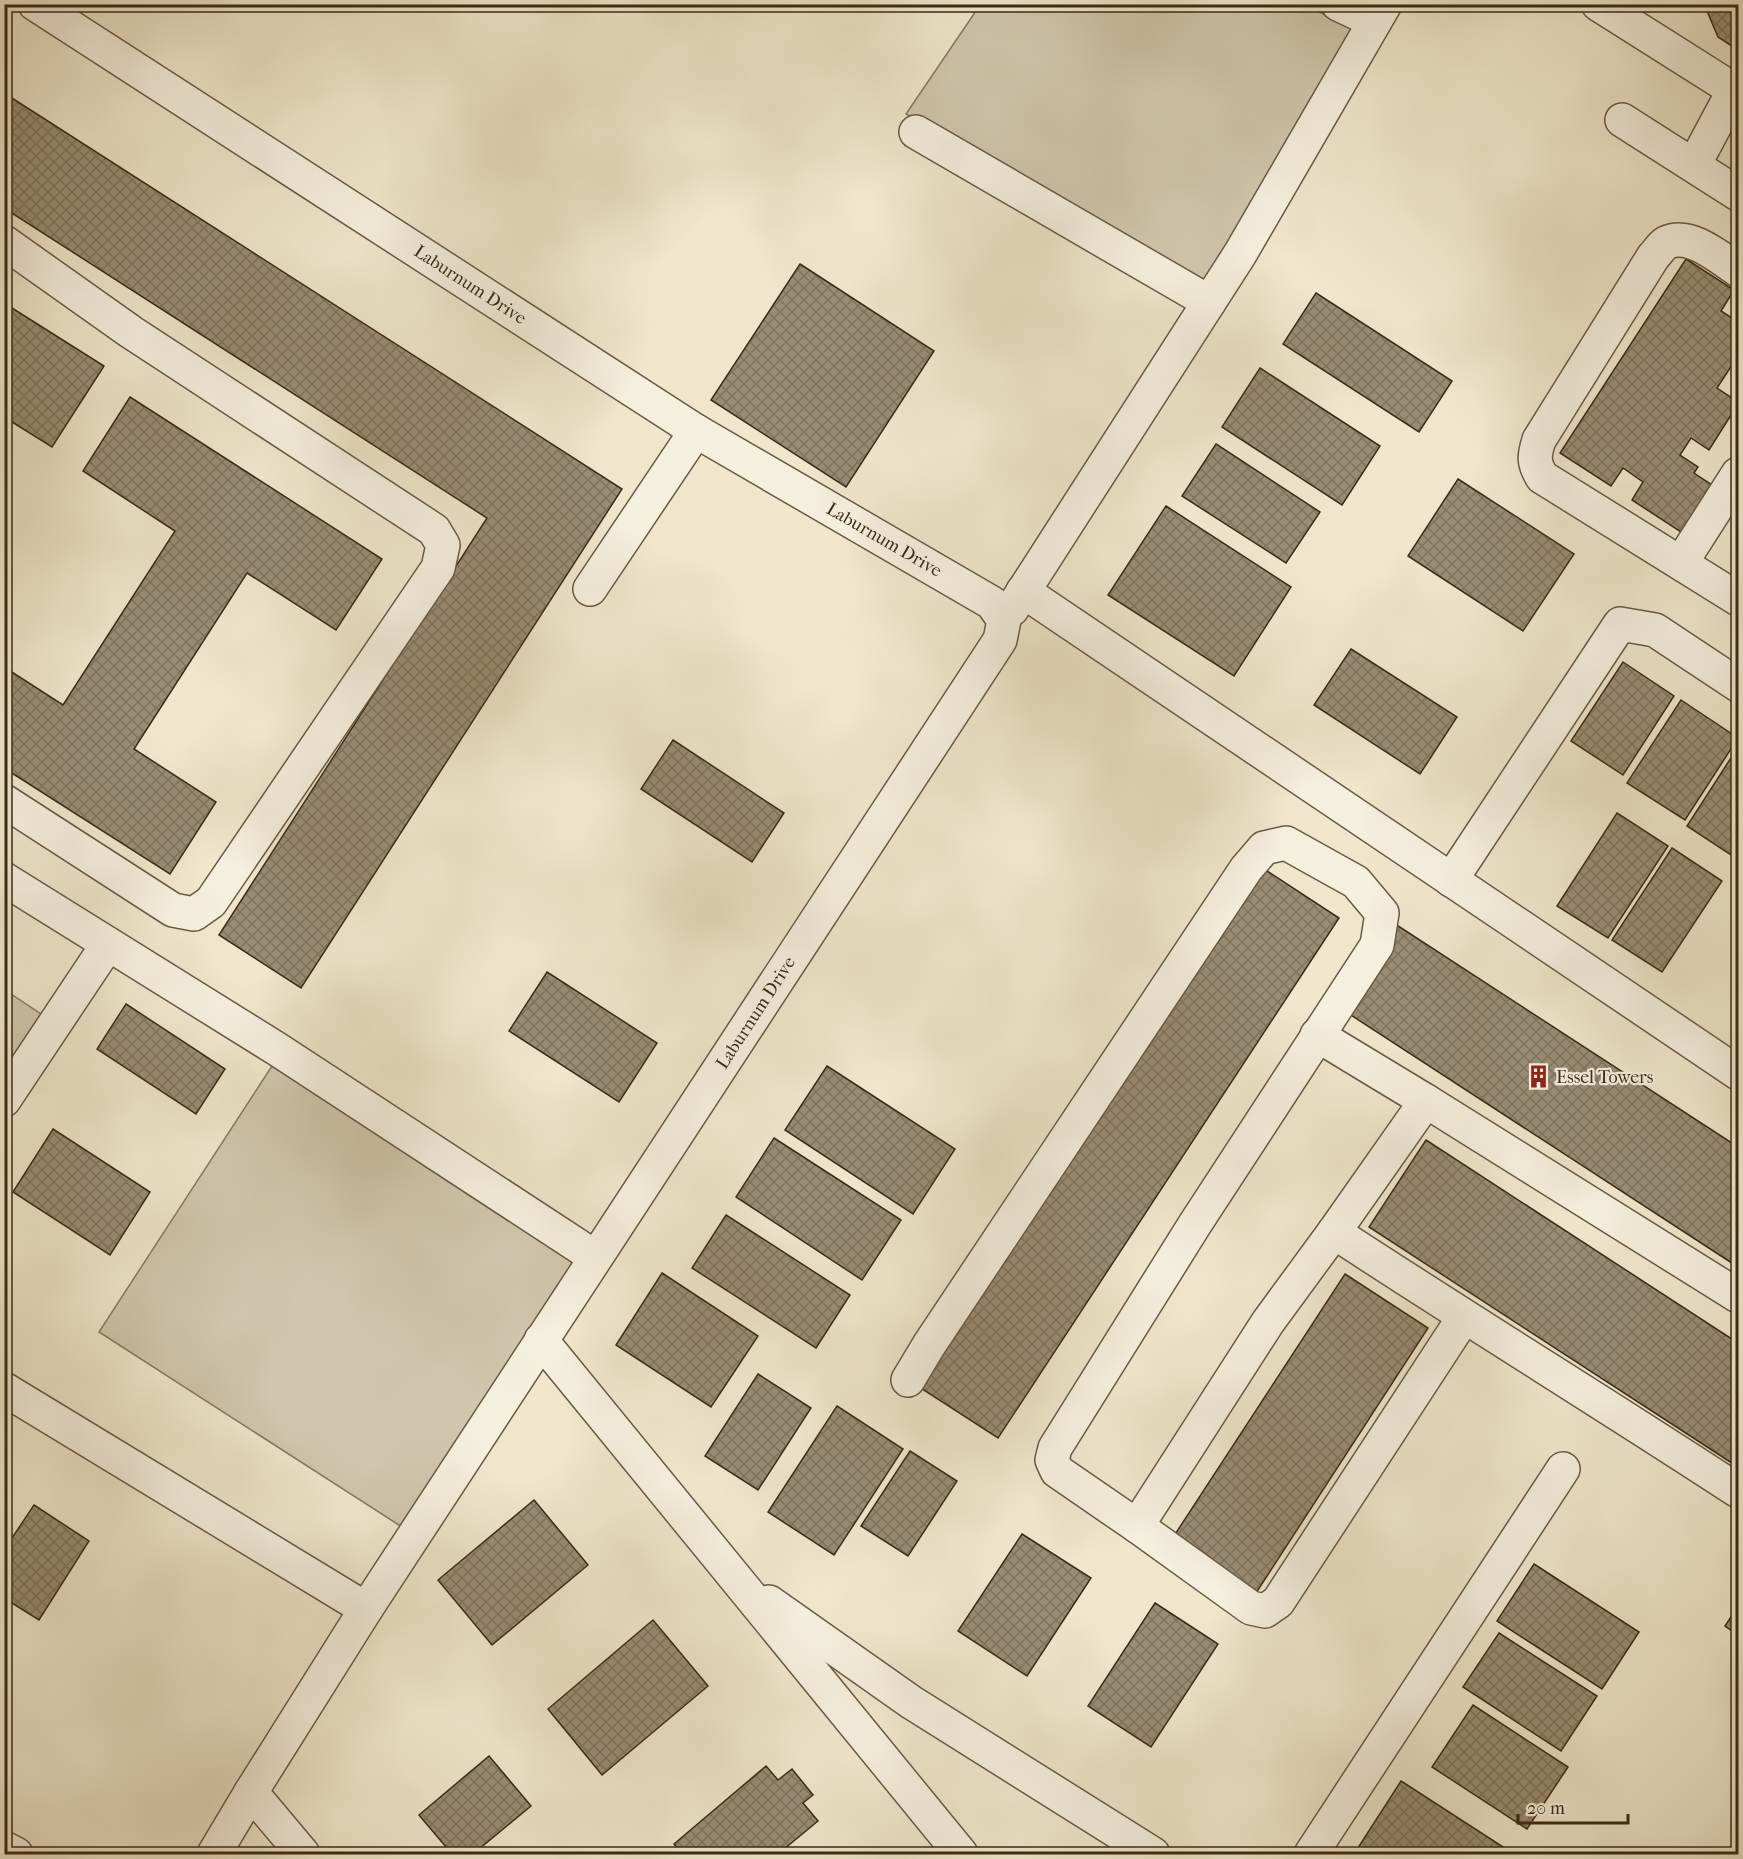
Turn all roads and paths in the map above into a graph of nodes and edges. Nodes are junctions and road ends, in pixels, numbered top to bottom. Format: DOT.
graph roads {
  1 [pos="35,4"];
  2 [pos="1338,4"];
  3 [pos="1598,4"];
  4 [pos="1379,13"];
  5 [pos="1736,91"];
  6 [pos="1622,120"];
  7 [pos="916,132"];
  8 [pos="1694,165"];
  9 [pos="1738,194"];
  10 [pos="4,242"];
  11 [pos="1738,270"];
  12 [pos="1209,302"];
  13 [pos="696,431"];
  14 [pos="1738,474"];
  15 [pos="1682,563"];
  16 [pos="590,589"];
  17 [pos="1023,591"];
  18 [pos="1738,599"];
  19 [pos="1004,620"];
  20 [pos="1738,685"];
  21 [pos="4,801"];
  22 [pos="4,879"];
  23 [pos="1451,880"];
  24 [pos="108,944"];
  25 [pos="1317,1035"];
  26 [pos="1738,1073"];
  27 [pos="4,1100"];
  28 [pos="1426,1101"];
  29 [pos="1334,1232"];
  30 [pos="595,1257"];
  31 [pos="1738,1296"];
  32 [pos="1464,1317"];
  33 [pos="541,1340"];
  34 [pos="908,1380"];
  35 [pos="4,1389"];
  36 [pos="1563,1469"];
  37 [pos="1738,1491"];
  38 [pos="1137,1526"];
  39 [pos="736,1579"];
  40 [pos="366,1609"];
  41 [pos="251,1792"];
  42 [pos="4,1848"];
  43 [pos="16,1854"];
  44 [pos="214,1854"];
  45 [pos="303,1854"];
  46 [pos="961,1854"];
  47 [pos="1154,1854"];
  48 [pos="1311,1854"];
  1 -- 13 [label="street, Laburnum Drive"];
  2 -- 4 [label="street"];
  3 -- 5 [label="street"];
  4 -- 12 [label="street"];
  5 -- 8 [label="street"];
  6 -- 8 [label="street"];
  7 -- 12 [label="street"];
  8 -- 9 [label="street"];
  10 -- 21 [label="street"];
  11 -- 15 [label="street"];
  12 -- 17 [label="street"];
  13 -- 16 [label="street"];
  13 -- 19 [label="street, Laburnum Drive"];
  14 -- 15 [label="street"];
  15 -- 18 [label="street"];
  17 -- 19 [label="street"];
  17 -- 23 [label="street"];
  19 -- 30 [label="street, Laburnum Drive"];
  20 -- 23 [label="street"];
  22 -- 24 [label="street"];
  23 -- 26 [label="street"];
  24 -- 27 [label="street"];
  24 -- 30 [label="street"];
  25 -- 28 [label="street"];
  25 -- 34 [label="street"];
  25 -- 38 [label="street"];
  28 -- 29 [label="street"];
  28 -- 31 [label="street"];
  29 -- 32 [label="street"];
  29 -- 38 [label="street"];
  30 -- 33 [label="street, Laburnum Drive"];
  32 -- 37 [label="street"];
  32 -- 38 [label="street"];
  33 -- 39 [label="street"];
  33 -- 40 [label="street, Laburnum Drive"];
  35 -- 40 [label="street"];
  36 -- 48 [label="street"];
  39 -- 46 [label="street"];
  39 -- 47 [label="street"];
  40 -- 41 [label="street, Laburnum Drive"];
  41 -- 44 [label="street, Laburnum Drive"];
  41 -- 45 [label="street"];
  42 -- 43 [label="street"];
}
